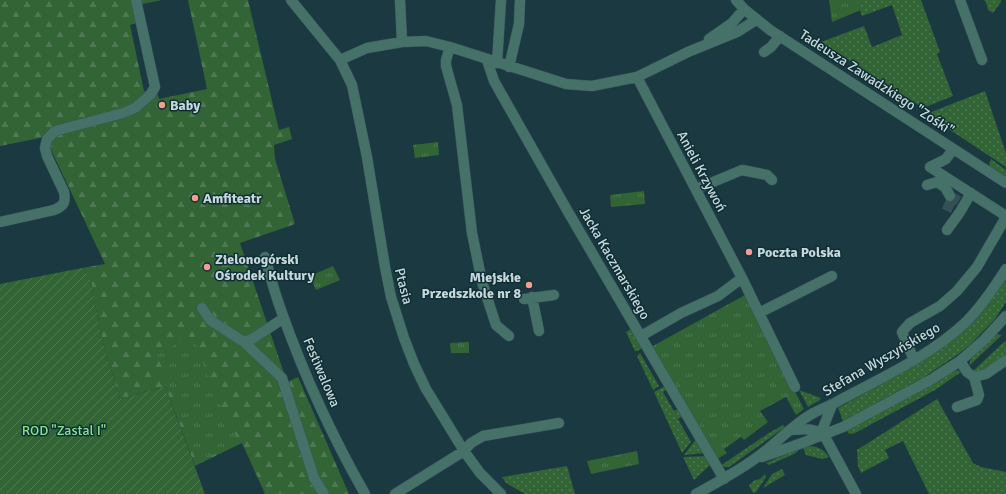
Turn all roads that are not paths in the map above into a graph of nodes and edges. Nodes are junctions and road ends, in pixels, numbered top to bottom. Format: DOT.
graph roads {
  1 [pos="136,0"];
  2 [pos="292,0"];
  3 [pos="400,0"];
  4 [pos="501,0"];
  5 [pos="520,0"];
  6 [pos="736,0"];
  7 [pos="960,0"];
  8 [pos="744,9"];
  9 [pos="756,20"];
  10 [pos="780,36"];
  11 [pos="402,42"];
  12 [pos="450,47"];
  13 [pos="688,52"];
  14 [pos="764,52"];
  15 [pos="340,60"];
  16 [pos="487,60"];
  17 [pos="982,60"];
  18 [pos="497,63"];
  19 [pos="509,66"];
  20 [pos="637,77"];
  21 [pos="953,149"];
  22 [pos="772,180"];
  23 [pos="1006,183"];
  24 [pos="928,185"];
  25 [pos="696,189"];
  26 [pos="971,193"];
  27 [pos="946,196"];
  28 [pos="1006,217"];
  29 [pos="0,222"];
  30 [pos="947,230"];
  31 [pos="264,257"];
  32 [pos="1006,269"];
  33 [pos="832,276"];
  34 [pos="742,278"];
  35 [pos="554,295"];
  36 [pos="202,308"];
  37 [pos="759,313"];
  38 [pos="1006,316"];
  39 [pos="284,318"];
  40 [pos="539,331"];
  41 [pos="509,336"];
  42 [pos="641,336"];
  43 [pos="244,342"];
  44 [pos="914,360"];
  45 [pos="1006,360"];
  46 [pos="960,361"];
  47 [pos="974,377"];
  48 [pos="796,387"];
  49 [pos="832,405"];
  50 [pos="957,406"];
  51 [pos="559,423"];
  52 [pos="791,430"];
  53 [pos="824,435"];
  54 [pos="464,451"];
  55 [pos="756,458"];
  56 [pos="724,479"];
  57 [pos="324,494"];
  58 [pos="364,494"];
  59 [pos="395,494"];
  60 [pos="501,494"];
  61 [pos="696,494"];
  62 [pos="856,494"];
  1 -- 29 [label="street"];
  2 -- 15 [label="street"];
  3 -- 11 [label="street"];
  4 -- 18 [label="street"];
  5 -- 19 [label="street"];
  6 -- 8 [label="street, Tadeusza Zawadzkiego \"Zośki\""];
  7 -- 17 [label="street"];
  8 -- 9 [label="street, Tadeusza Zawadzkiego \"Zośki\""];
  8 -- 13 [label="street"];
  9 -- 10 [label="street, Tadeusza Zawadzkiego \"Zośki\""];
  9 -- 13 [label="street"];
  10 -- 14 [label="street"];
  10 -- 21 [label="street, Tadeusza Zawadzkiego \"Zośki\""];
  11 -- 12 [label="street"];
  11 -- 15 [label="street"];
  12 -- 16 [label="street"];
  12 -- 41 [label="street"];
  13 -- 20 [label="street"];
  15 -- 54 [label="street, Ptasia"];
  16 -- 18 [label="street"];
  16 -- 42 [label="street, Jacka Kaczmarskiego"];
  18 -- 19 [label="street"];
  19 -- 20 [label="street"];
  20 -- 25 [label="street, Anieli Krzywoń"];
  21 -- 23 [label="street, Tadeusza Zawadzkiego \"Zośki\""];
  21 -- 26 [label="street"];
  22 -- 25 [label="street"];
  24 -- 27 [label="street"];
  25 -- 34 [label="street, Anieli Krzywoń"];
  26 -- 28 [label="street"];
  26 -- 30 [label="street"];
  28 -- 44 [label="street"];
  31 -- 39 [label="street, Festiwalowa"];
  32 -- 44 [label="street, Stefana Wyszyńskiego"];
  33 -- 37 [label="street"];
  34 -- 37 [label="street, Anieli Krzywoń"];
  34 -- 42 [label="street"];
  35 -- 40 [label="street"];
  36 -- 43 [label="street"];
  37 -- 48 [label="street, Anieli Krzywoń"];
  38 -- 46 [label="street, Stefana Wyszyńskiego"];
  39 -- 43 [label="street"];
  39 -- 58 [label="street, Festiwalowa"];
  42 -- 56 [label="street, Jacka Kaczmarskiego"];
  43 -- 57 [label="street"];
  44 -- 49 [label="street, Stefana Wyszyńskiego"];
  45 -- 47 [label="street"];
  46 -- 47 [label="street"];
  46 -- 53 [label="street, Stefana Wyszyńskiego"];
  47 -- 50 [label="street"];
  49 -- 52 [label="street, Stefana Wyszyńskiego"];
  49 -- 53 [label="street"];
  51 -- 54 [label="street"];
  52 -- 53 [label="street"];
  52 -- 55 [label="street, Stefana Wyszyńskiego"];
  53 -- 55 [label="street, Stefana Wyszyńskiego"];
  53 -- 62 [label="street"];
  54 -- 59 [label="street"];
  54 -- 60 [label="street, Ptasia"];
  55 -- 56 [label="street, Stefana Wyszyńskiego"];
  56 -- 61 [label="street, Stefana Wyszyńskiego"];
}
